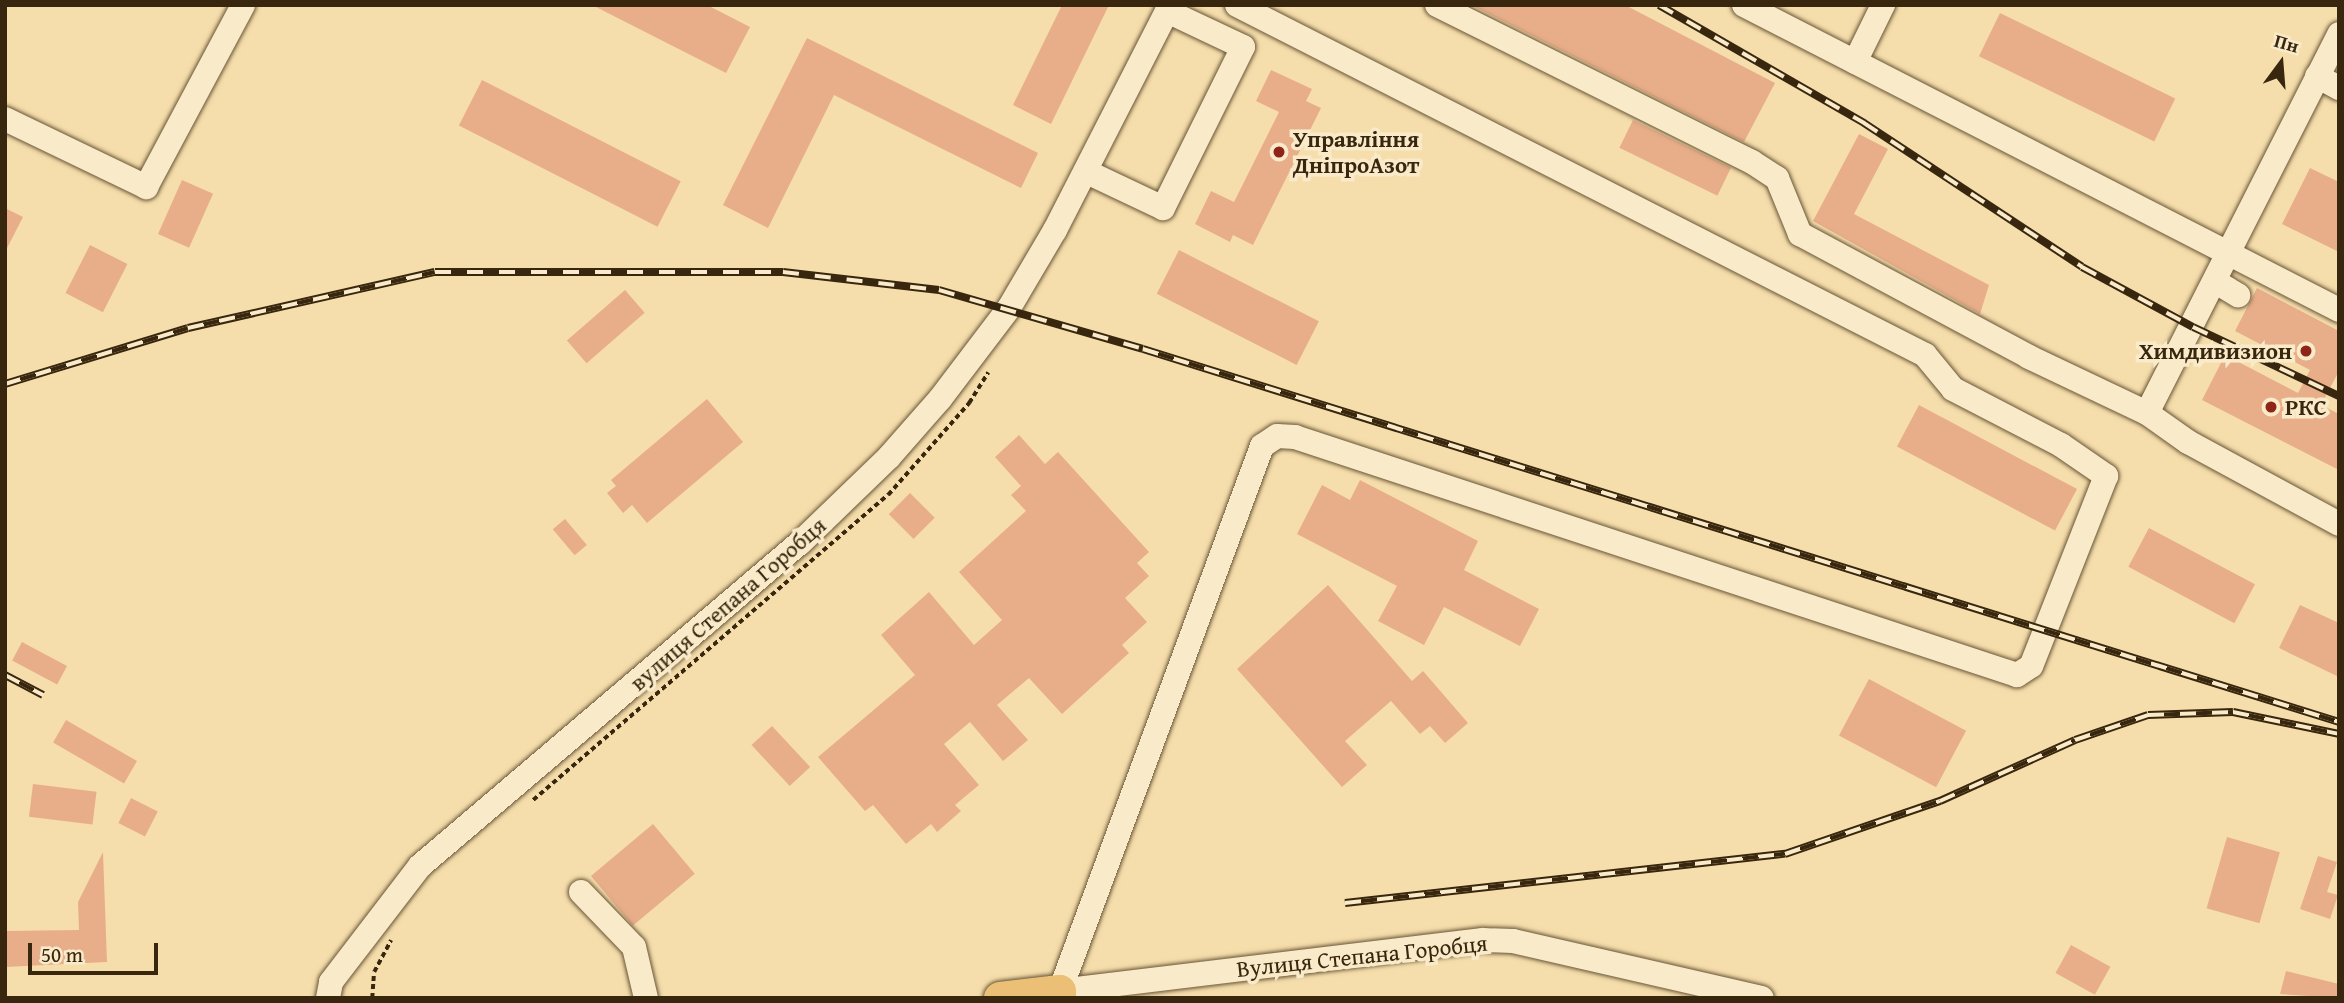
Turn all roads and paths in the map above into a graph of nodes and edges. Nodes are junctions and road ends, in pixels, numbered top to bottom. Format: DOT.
graph roads {
  1 [pos="243,5"];
  2 [pos="1237,5"];
  3 [pos="1437,5"];
  4 [pos="1744,5"];
  5 [pos="1883,5"];
  6 [pos="1168,8"];
  7 [pos="2339,34"];
  8 [pos="1855,62"];
  9 [pos="2328,82"];
  10 [pos="5,119"];
  11 [pos="1087,172"];
  12 [pos="2230,254"];
  13 [pos="2339,310"];
  14 [pos="2147,413"];
  15 [pos="2339,524"];
  16 [pos="581,892"];
  17 [pos="1060,994"];
  18 [pos="328,998"];
  19 [pos="646,998"];
  20 [pos="1000,998"];
  21 [pos="1762,998"];
  1 -- 10 [label="street"];
  2 -- 17 [label="street"];
  3 -- 14 [label="street"];
  4 -- 8 [label="street"];
  5 -- 8 [label="street"];
  6 -- 11 [label="street, вулиця Степана Горобця"];
  6 -- 11 [label="street, вулиця Степана Горобця"];
  7 -- 9 [label="street"];
  8 -- 12 [label="street"];
  9 -- 12 [label="street"];
  11 -- 18 [label="street, вулиця Степана Горобця"];
  12 -- 13 [label="street"];
  12 -- 14 [label="street"];
  14 -- 15 [label="street"];
  16 -- 19 [label="street"];
  17 -- 20 [label="main road, Вулиця Степана Горобця"];
  17 -- 21 [label="street, Вулиця Степана Горобця"];
}
